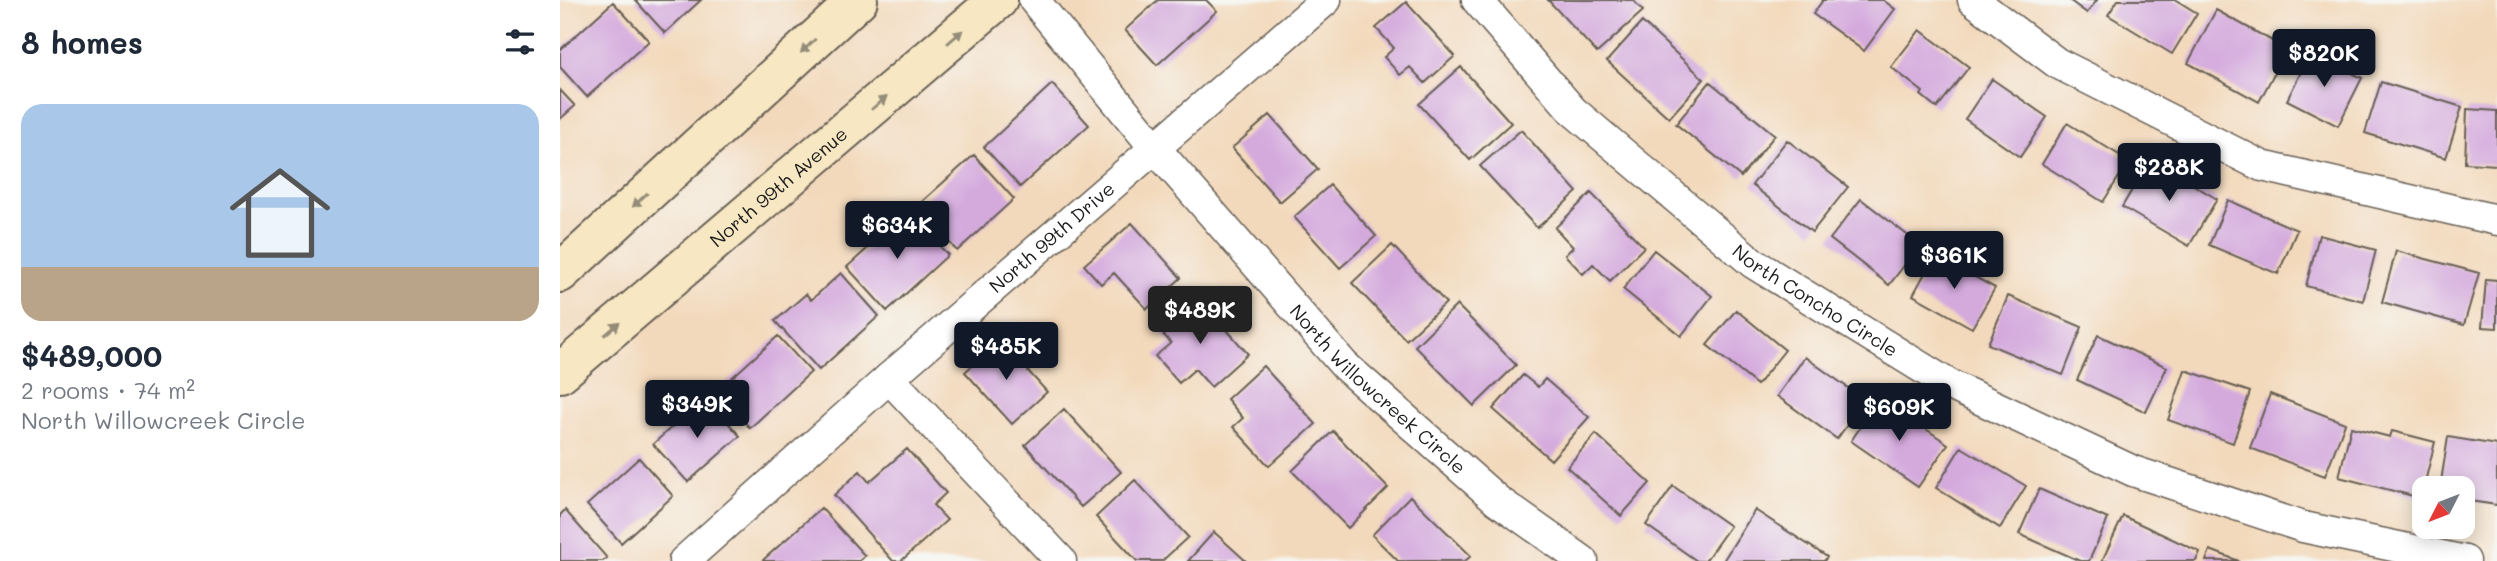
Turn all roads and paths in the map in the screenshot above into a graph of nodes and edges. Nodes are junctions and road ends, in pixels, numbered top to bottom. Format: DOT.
graph roads {
  1 [pos="858,0"];
  2 [pos="998,0"];
  3 [pos="1034,0"];
  4 [pos="1326,0"];
  5 [pos="1477,0"];
  6 [pos="1973,0"];
  7 [pos="1154,147"];
  8 [pos="2497,220"];
  9 [pos="560,273"];
  10 [pos="560,373"];
  11 [pos="889,379"];
  12 [pos="684,561"];
  13 [pos="1060,561"];
  14 [pos="1583,561"];
  15 [pos="2465,561"];
  1 -- 9 [label="main road, one-way"];
  10 -- 2 [label="main road, North 99th Avenue, one-way"];
  3 -- 7 [label="street, North Willowcreek Circle"];
  4 -- 7 [label="street, North 99th Drive"];
  5 -- 15 [label="street, North Concho Circle"];
  6 -- 8 [label="street"];
  7 -- 11 [label="street, North 99th Drive"];
  7 -- 14 [label="street, North Willowcreek Circle"];
  11 -- 12 [label="street, North 99th Drive"];
  11 -- 13 [label="street"];
}
